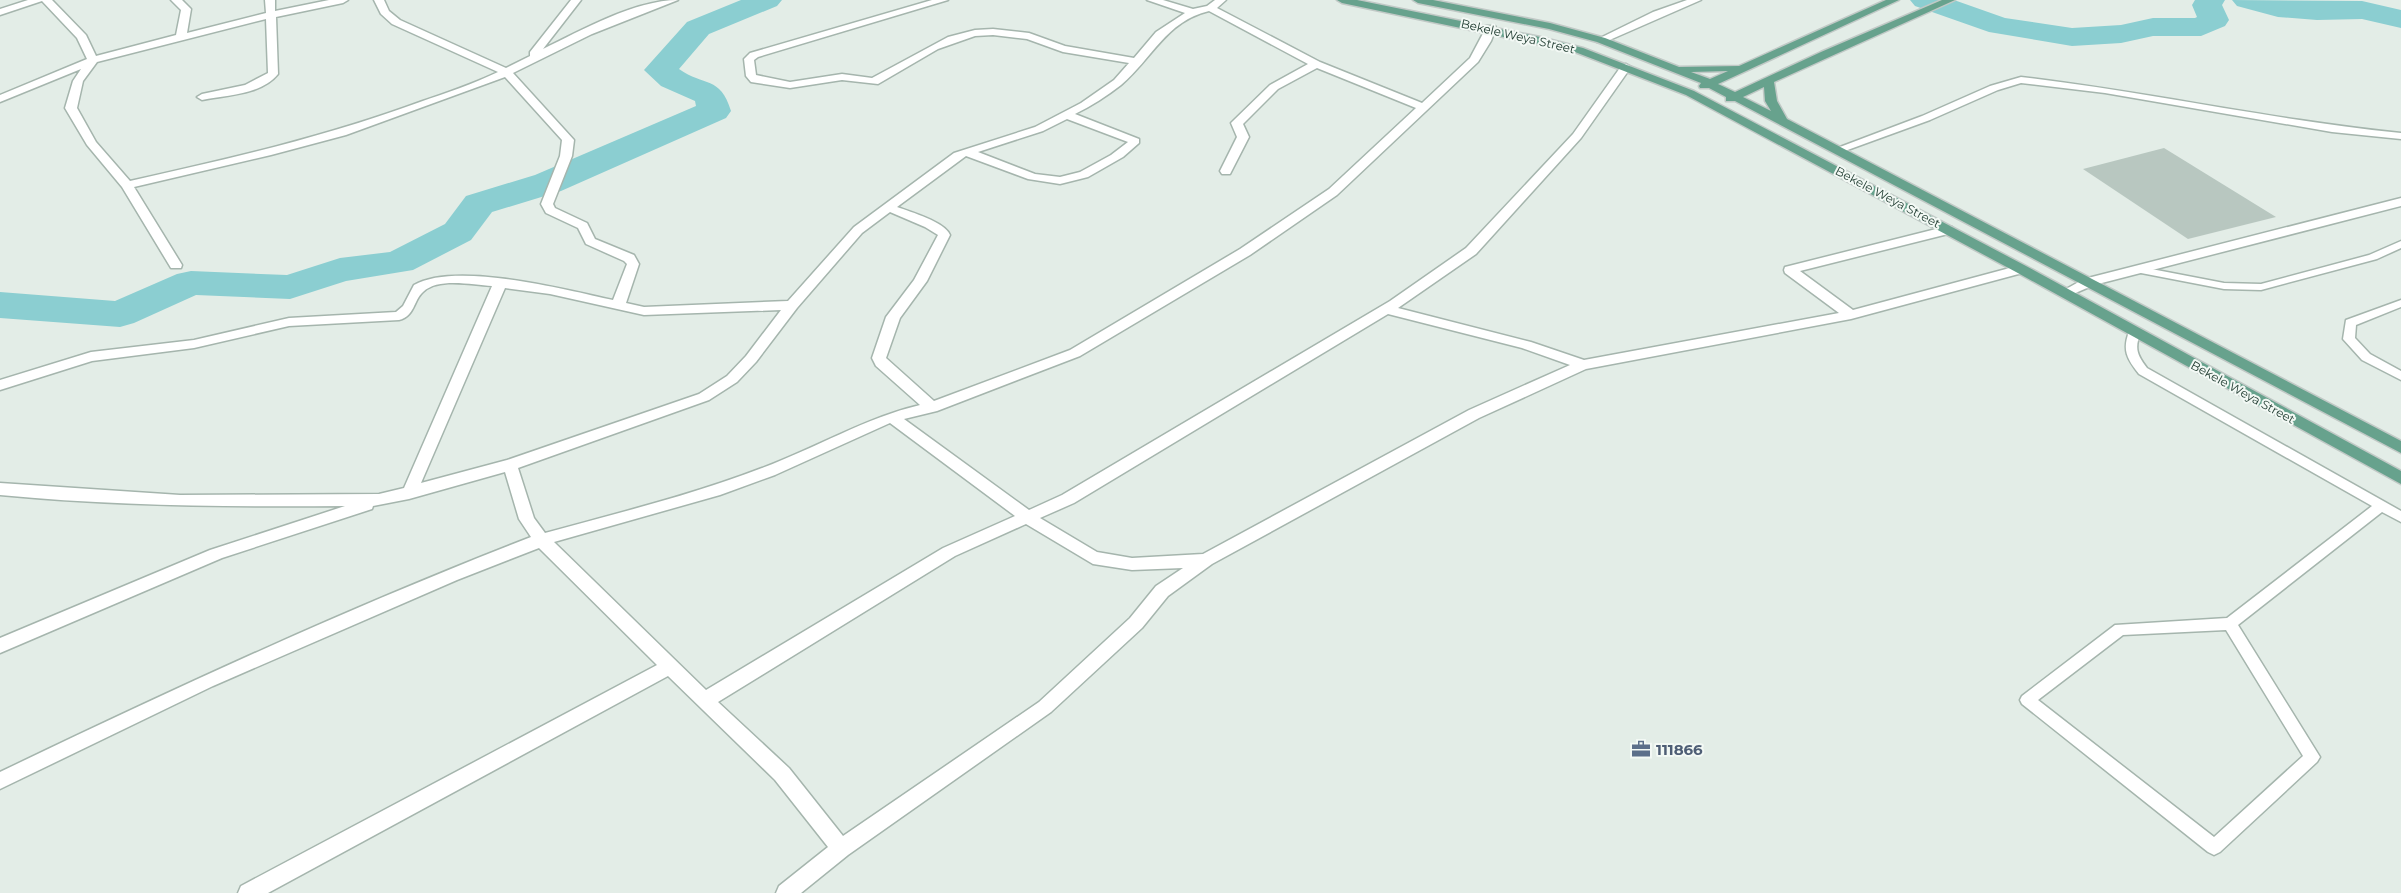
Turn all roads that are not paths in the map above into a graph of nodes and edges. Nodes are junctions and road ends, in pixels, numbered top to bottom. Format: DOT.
graph roads {
  1 [pos="38,0"];
  2 [pos="46,0"];
  3 [pos="176,0"];
  4 [pos="270,0"];
  5 [pos="343,0"];
  6 [pos="380,0"];
  7 [pos="576,0"];
  8 [pos="673,0"];
  9 [pos="944,0"];
  10 [pos="1152,0"];
  11 [pos="1221,0"];
  12 [pos="1342,0"];
  13 [pos="1418,0"];
  14 [pos="1696,0"];
  15 [pos="1894,0"];
  16 [pos="1950,0"];
  17 [pos="1436,2"];
  18 [pos="1210,8"];
  19 [pos="0,12"];
  20 [pos="1193,12"];
  21 [pos="270,14"];
  22 [pos="1491,28"];
  23 [pos="181,37"];
  24 [pos="1601,40"];
  25 [pos="531,58"];
  26 [pos="93,60"];
  27 [pos="1135,61"];
  28 [pos="1316,64"];
  29 [pos="1747,66"];
  30 [pos="1626,67"];
  31 [pos="1676,69"];
  32 [pos="506,72"];
  33 [pos="1768,80"];
  34 [pos="1710,83"];
  35 [pos="1690,93"];
  36 [pos="1736,96"];
  37 [pos="202,97"];
  38 [pos="0,99"];
  39 [pos="1718,106"];
  40 [pos="1423,107"];
  41 [pos="1066,115"];
  42 [pos="1783,122"];
  43 [pos="2401,136"];
  44 [pos="1838,150"];
  45 [pos="966,152"];
  46 [pos="1226,172"];
  47 [pos="127,184"];
  48 [pos="2401,202"];
  49 [pos="890,208"];
  50 [pos="1948,230"];
  51 [pos="2401,244"];
  52 [pos="176,265"];
  53 [pos="2022,269"];
  54 [pos="2141,270"];
  55 [pos="2089,282"];
  56 [pos="500,283"];
  57 [pos="2066,293"];
  58 [pos="2401,303"];
  59 [pos="792,305"];
  60 [pos="618,306"];
  61 [pos="1386,309"];
  62 [pos="1851,315"];
  63 [pos="2136,332"];
  64 [pos="1583,365"];
  65 [pos="2401,376"];
  66 [pos="0,385"];
  67 [pos="932,407"];
  68 [pos="891,417"];
  69 [pos="2401,448"];
  70 [pos="510,465"];
  71 [pos="2401,478"];
  72 [pos="0,489"];
  73 [pos="409,493"];
  74 [pos="379,500"];
  75 [pos="2381,506"];
  76 [pos="1029,516"];
  77 [pos="2401,518"];
  78 [pos="541,540"];
  79 [pos="1206,560"];
  80 [pos="2230,624"];
  81 [pos="0,646"];
  82 [pos="670,667"];
  83 [pos="704,701"];
  84 [pos="0,781"];
  85 [pos="841,849"];
  86 [pos="248,893"];
  87 [pos="786,893"];
  1 -- 19 [label="street"];
  2 -- 26 [label="street"];
  3 -- 23 [label="street"];
  4 -- 21 [label="street"];
  5 -- 21 [label="street"];
  6 -- 32 [label="street"];
  7 -- 25 [label="street"];
  8 -- 25 [label="street"];
  9 -- 27 [label="street"];
  10 -- 20 [label="street"];
  11 -- 18 [label="street"];
  12 -- 22 [label="main road, Bekele Weya Street"];
  13 -- 17 [label="main road"];
  14 -- 24 [label="street"];
  15 -- 29 [label="main road"];
  16 -- 33 [label="main road"];
  17 -- 24 [label="main road"];
  18 -- 20 [label="street"];
  18 -- 28 [label="street"];
  20 -- 27 [label="street"];
  21 -- 23 [label="street"];
  21 -- 37 [label="street"];
  22 -- 30 [label="main road, Bekele Weya Street"];
  22 -- 40 [label="street"];
  23 -- 26 [label="street"];
  24 -- 31 [label="main road"];
  25 -- 32 [label="street"];
  26 -- 38 [label="street"];
  26 -- 47 [label="street"];
  27 -- 41 [label="street"];
  28 -- 40 [label="street"];
  28 -- 46 [label="street"];
  29 -- 31 [label="main road"];
  29 -- 34 [label="main road"];
  30 -- 35 [label="main road, Bekele Weya Street"];
  30 -- 61 [label="street"];
  31 -- 34 [label="main road"];
  32 -- 47 [label="street"];
  32 -- 60 [label="street"];
  33 -- 36 [label="main road"];
  33 -- 42 [label="main road"];
  34 -- 35 [label="main road"];
  34 -- 36 [label="main road"];
  35 -- 39 [label="main road, Bekele Weya Street"];
  36 -- 39 [label="main road"];
  36 -- 42 [label="main road"];
  39 -- 50 [label="main road, Bekele Weya Street"];
  40 -- 67 [label="street"];
  41 -- 45 [label="street"];
  41 -- 45 [label="street"];
  42 -- 44 [label="main road"];
  43 -- 44 [label="street"];
  44 -- 55 [label="main road"];
  45 -- 49 [label="street"];
  47 -- 52 [label="street"];
  48 -- 54 [label="street"];
  49 -- 59 [label="street"];
  49 -- 67 [label="street"];
  50 -- 53 [label="main road, Bekele Weya Street"];
  50 -- 62 [label="street"];
  51 -- 54 [label="lane"];
  53 -- 57 [label="main road, Bekele Weya Street"];
  53 -- 62 [label="street"];
  54 -- 55 [label="street"];
  55 -- 57 [label="street"];
  55 -- 69 [label="main road"];
  56 -- 60 [label="street"];
  56 -- 66 [label="street"];
  56 -- 73 [label="street"];
  57 -- 63 [label="main road, Bekele Weya Street"];
  58 -- 65 [label="lane"];
  59 -- 60 [label="street"];
  59 -- 70 [label="street"];
  61 -- 64 [label="street"];
  61 -- 76 [label="street"];
  62 -- 64 [label="street"];
  63 -- 71 [label="main road, Bekele Weya Street"];
  63 -- 75 [label="lane"];
  64 -- 79 [label="street"];
  67 -- 68 [label="street"];
  68 -- 76 [label="street"];
  68 -- 78 [label="street"];
  70 -- 73 [label="street"];
  70 -- 78 [label="street"];
  72 -- 74 [label="street"];
  73 -- 74 [label="street"];
  74 -- 81 [label="street"];
  75 -- 77 [label="lane"];
  75 -- 80 [label="lane"];
  76 -- 79 [label="street"];
  76 -- 83 [label="street"];
  78 -- 82 [label="street"];
  78 -- 84 [label="street"];
  79 -- 85 [label="street"];
  80 -- 80 [label="lane"];
  82 -- 83 [label="street"];
  82 -- 86 [label="street"];
  83 -- 85 [label="street"];
  85 -- 87 [label="street"];
}
